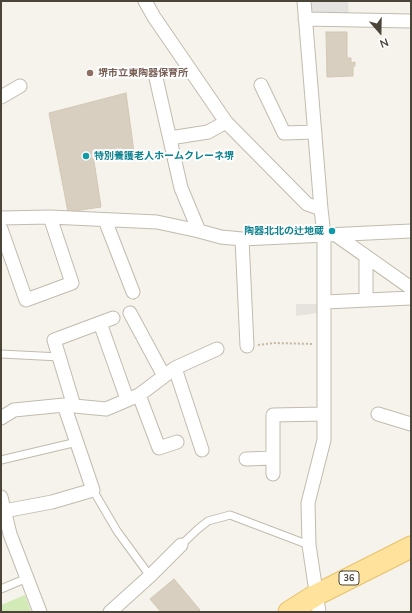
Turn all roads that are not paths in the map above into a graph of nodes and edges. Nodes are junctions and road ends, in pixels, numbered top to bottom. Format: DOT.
graph roads {
  1 [pos="145,1"];
  2 [pos="304,1"];
  3 [pos="305,19"];
  4 [pos="411,21"];
  5 [pos="156,78"];
  6 [pos="261,85"];
  7 [pos="20,86"];
  8 [pos="1,97"];
  9 [pos="226,122"];
  10 [pos="315,132"];
  11 [pos="170,138"];
  12 [pos="321,209"];
  13 [pos="50,217"];
  14 [pos="1,218"];
  15 [pos="104,220"];
  16 [pos="1,229"];
  17 [pos="199,230"];
  18 [pos="411,231"];
  19 [pos="330,235"];
  20 [pos="242,239"];
  21 [pos="366,256"];
  22 [pos="411,288"];
  23 [pos="133,292"];
  24 [pos="410,298"];
  25 [pos="366,300"];
  26 [pos="324,302"];
  27 [pos="130,313"];
  28 [pos="113,318"];
  29 [pos="100,323"];
  30 [pos="247,346"];
  31 [pos="217,349"];
  32 [pos="1,354"];
  33 [pos="60,357"];
  34 [pos="175,368"];
  35 [pos="164,376"];
  36 [pos="133,397"];
  37 [pos="69,406"];
  38 [pos="324,414"];
  39 [pos="378,414"];
  40 [pos="1,418"];
  41 [pos="411,424"];
  42 [pos="77,442"];
  43 [pos="177,442"];
  44 [pos="202,450"];
  45 [pos="273,458"];
  46 [pos="246,459"];
  47 [pos="1,460"];
  48 [pos="273,474"];
  49 [pos="93,490"];
  50 [pos="1,497"];
  51 [pos="4,511"];
  52 [pos="5,536"];
  53 [pos="182,545"];
  54 [pos="309,545"];
  55 [pos="411,548"];
  56 [pos="150,576"];
  57 [pos="27,578"];
  58 [pos="1,589"];
  59 [pos="317,603"];
  60 [pos="40,612"];
  61 [pos="110,612"];
  62 [pos="289,612"];
  1 -- 9 [label="street"];
  2 -- 3 [label="street"];
  3 -- 4 [label="street"];
  3 -- 10 [label="street"];
  5 -- 11 [label="street"];
  6 -- 10 [label="street"];
  7 -- 8 [label="street"];
  9 -- 11 [label="street"];
  9 -- 12 [label="street"];
  10 -- 12 [label="street"];
  11 -- 17 [label="street"];
  12 -- 19 [label="street"];
  13 -- 14 [label="street"];
  13 -- 15 [label="street"];
  13 -- 16 [label="street"];
  15 -- 17 [label="street"];
  15 -- 23 [label="street"];
  17 -- 20 [label="street"];
  18 -- 19 [label="street"];
  19 -- 20 [label="street"];
  19 -- 21 [label="street"];
  19 -- 26 [label="street"];
  20 -- 30 [label="street"];
  21 -- 22 [label="street"];
  21 -- 25 [label="street"];
  24 -- 25 [label="street"];
  25 -- 26 [label="street"];
  26 -- 38 [label="street"];
  27 -- 35 [label="street"];
  28 -- 29 [label="street"];
  29 -- 33 [label="street"];
  29 -- 36 [label="street"];
  31 -- 34 [label="street"];
  32 -- 33 [label="lane"];
  33 -- 37 [label="street"];
  34 -- 35 [label="street"];
  34 -- 44 [label="street"];
  35 -- 36 [label="street"];
  36 -- 37 [label="street"];
  36 -- 43 [label="street"];
  37 -- 40 [label="street"];
  37 -- 42 [label="street"];
  38 -- 45 [label="street"];
  38 -- 54 [label="street"];
  39 -- 41 [label="street"];
  42 -- 47 [label="lane"];
  42 -- 49 [label="street"];
  45 -- 46 [label="street"];
  45 -- 48 [label="street"];
  49 -- 51 [label="street"];
  49 -- 56 [label="lane"];
  50 -- 51 [label="street"];
  51 -- 52 [label="street"];
  52 -- 57 [label="street"];
  53 -- 54 [label="lane"];
  53 -- 56 [label="street"];
  54 -- 59 [label="street"];
  55 -- 59 [label="main road, 36"];
  56 -- 61 [label="street"];
  57 -- 58 [label="lane"];
  57 -- 60 [label="street"];
  59 -- 62 [label="main road, 36"];
}
